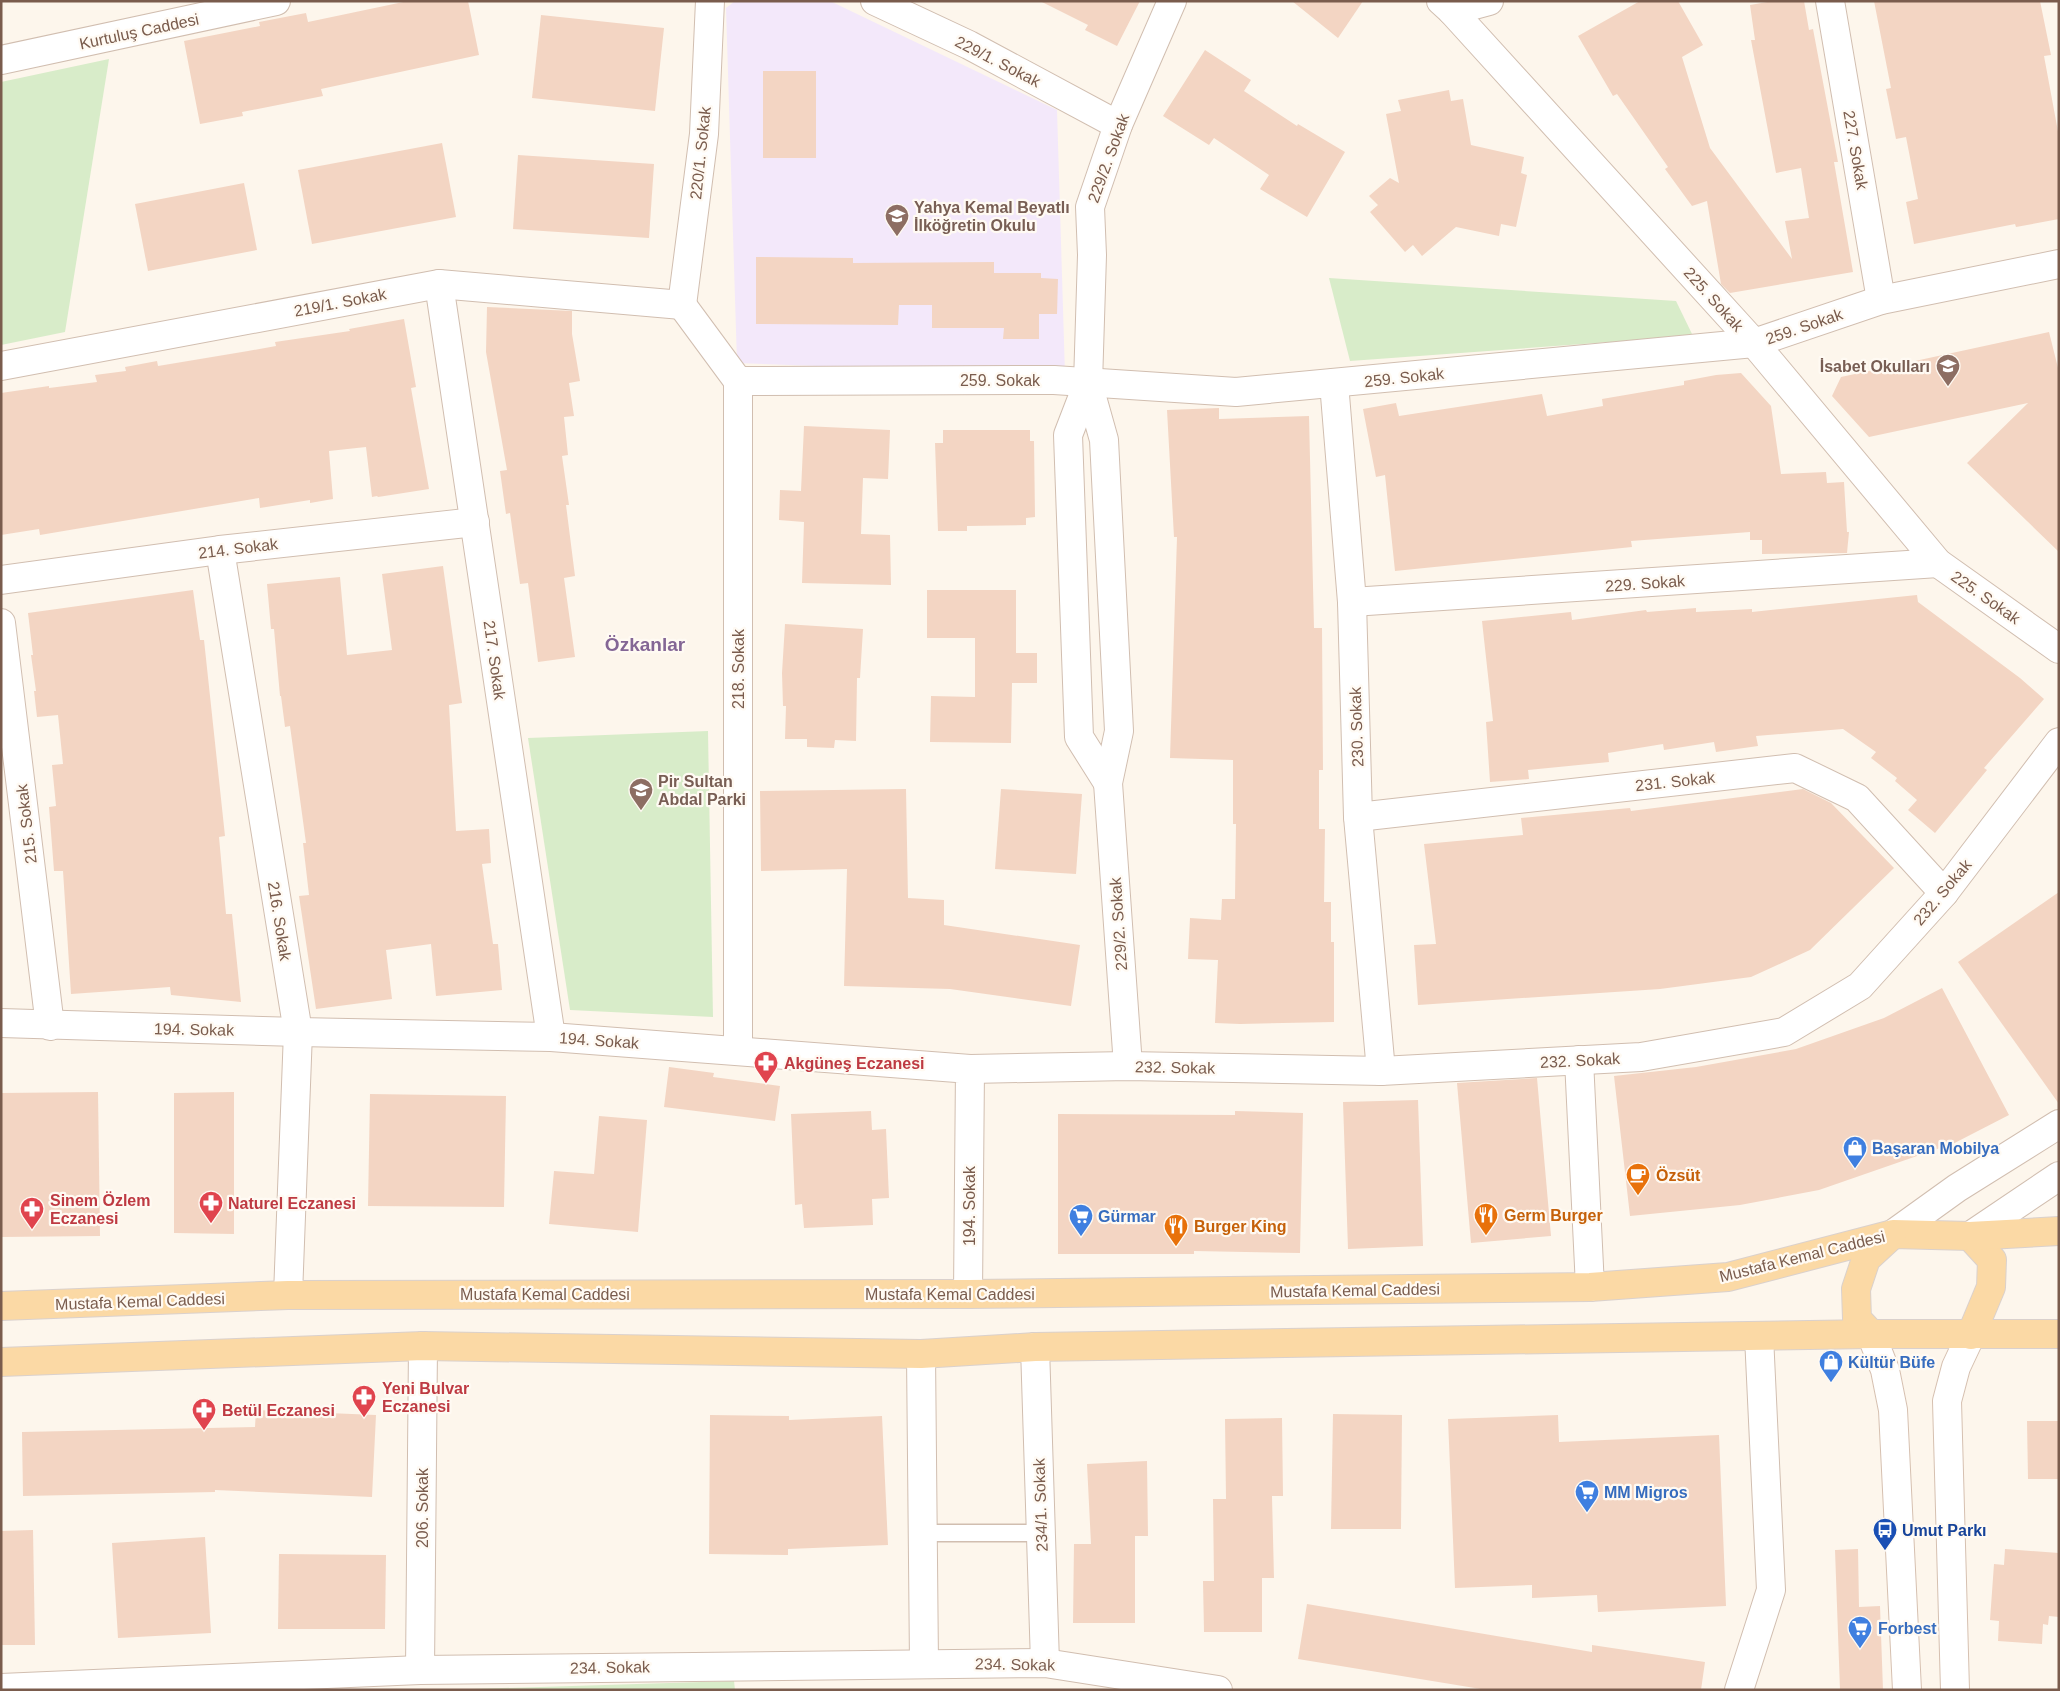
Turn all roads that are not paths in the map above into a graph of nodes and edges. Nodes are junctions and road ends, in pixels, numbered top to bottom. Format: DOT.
graph roads {
  1 [pos="276,1"];
  2 [pos="710,1"];
  3 [pos="875,1"];
  4 [pos="1172,1"];
  5 [pos="1489,1"];
  6 [pos="1830,1"];
  7 [pos="1446,6"];
  8 [pos="1,60"];
  9 [pos="1118,125"];
  10 [pos="2059,264"];
  11 [pos="439,284"];
  12 [pos="1881,300"];
  13 [pos="682,305"];
  14 [pos="1754,343"];
  15 [pos="1,366"];
  16 [pos="738,381"];
  17 [pos="1088,383"];
  18 [pos="1334,383"];
  19 [pos="475,522"];
  20 [pos="220,550"];
  21 [pos="1938,563"];
  22 [pos="1,580"];
  23 [pos="1352,602"];
  24 [pos="3,640"];
  25 [pos="2059,649"];
  26 [pos="2059,742"];
  27 [pos="1108,783"];
  28 [pos="1358,817"];
  29 [pos="1944,893"];
  30 [pos="1,1024"];
  31 [pos="50,1026"];
  32 [pos="298,1032"];
  33 [pos="551,1037"];
  34 [pos="738,1050"];
  35 [pos="1579,1060"];
  36 [pos="1128,1066"];
  37 [pos="970,1068"];
  38 [pos="1381,1070"];
  39 [pos="2059,1124"];
  40 [pos="2059,1176"];
  41 [pos="2059,1231"];
  42 [pos="1893,1234"];
  43 [pos="1970,1236"];
  44 [pos="1590,1287"];
  45 [pos="968,1294"];
  46 [pos="288,1295"];
  47 [pos="1,1306"];
  48 [pos="1871,1334"];
  49 [pos="2059,1334"];
  50 [pos="1971,1335"];
  51 [pos="1759,1336"];
  52 [pos="423,1346"];
  53 [pos="1035,1347"];
  54 [pos="920,1354"];
  55 [pos="1,1362"];
  56 [pos="922,1533"];
  57 [pos="1041,1533"];
  58 [pos="1046,1662"];
  59 [pos="924,1664"];
  60 [pos="420,1670"];
  61 [pos="1,1688"];
  62 [pos="1218,1690"];
  63 [pos="1739,1690"];
  64 [pos="1907,1690"];
  65 [pos="1955,1690"];
  1 -- 8 [label="street, Kurtuluş Caddesi"];
  2 -- 13 [label="street, 220/1. Sokak"];
  3 -- 9 [label="street, 229/1. Sokak"];
  4 -- 9 [label="street, 229/2. Sokak"];
  5 -- 7 [label="street"];
  6 -- 12 [label="street, 227. Sokak"];
  7 -- 14 [label="street, 225. Sokak"];
  9 -- 17 [label="street, 229/2. Sokak"];
  10 -- 12 [label="street, 259. Sokak"];
  11 -- 13 [label="street, 219/1. Sokak"];
  11 -- 15 [label="street, 219/1. Sokak"];
  11 -- 19 [label="street, 217. Sokak"];
  12 -- 14 [label="street, 259. Sokak"];
  13 -- 16 [label="street"];
  14 -- 18 [label="street, 259. Sokak"];
  14 -- 21 [label="street, 225. Sokak"];
  16 -- 17 [label="street, 259. Sokak"];
  16 -- 34 [label="street, 218. Sokak"];
  17 -- 18 [label="street, 259. Sokak"];
  17 -- 27 [label="street"];
  17 -- 27 [label="street"];
  18 -- 23 [label="street, 230. Sokak"];
  19 -- 20 [label="street, 214. Sokak"];
  19 -- 33 [label="street, 217. Sokak"];
  20 -- 22 [label="street, 214. Sokak"];
  20 -- 32 [label="street, 216. Sokak"];
  21 -- 23 [label="street, 229. Sokak"];
  21 -- 25 [label="street, 225. Sokak"];
  23 -- 28 [label="street, 230. Sokak"];
  24 -- 31 [label="street, 215. Sokak"];
  26 -- 29 [label="street, 232. Sokak"];
  27 -- 36 [label="street, 229/2. Sokak"];
  28 -- 29 [label="street, 231. Sokak"];
  28 -- 38 [label="street, 230. Sokak"];
  29 -- 35 [label="street, 232. Sokak"];
  30 -- 31 [label="street, 194. Sokak"];
  31 -- 32 [label="street, 194. Sokak"];
  32 -- 33 [label="street, 194. Sokak"];
  32 -- 46 [label="street, 216. Sokak"];
  33 -- 34 [label="street, 194. Sokak"];
  34 -- 37 [label="street, 194. Sokak"];
  35 -- 38 [label="street, 232. Sokak"];
  35 -- 44 [label="street"];
  36 -- 37 [label="street, 232. Sokak"];
  36 -- 38 [label="street, 232. Sokak"];
  37 -- 45 [label="street, 194. Sokak"];
  39 -- 42 [label="street"];
  40 -- 43 [label="street"];
  41 -- 43 [label="main road"];
  42 -- 43 [label="main road"];
  42 -- 44 [label="main road, Mustafa Kemal Caddesi"];
  42 -- 48 [label="main road"];
  43 -- 50 [label="main road"];
  44 -- 45 [label="main road, Mustafa Kemal Caddesi"];
  45 -- 46 [label="main road, Mustafa Kemal Caddesi"];
  46 -- 47 [label="main road, Mustafa Kemal Caddesi"];
  48 -- 50 [label="main road"];
  48 -- 51 [label="main road"];
  48 -- 64 [label="street"];
  49 -- 50 [label="main road"];
  50 -- 65 [label="street"];
  51 -- 53 [label="main road"];
  51 -- 63 [label="street"];
  52 -- 54 [label="main road"];
  52 -- 55 [label="main road"];
  52 -- 60 [label="street, 206. Sokak"];
  53 -- 54 [label="main road"];
  53 -- 57 [label="street, 234/1. Sokak"];
  54 -- 56 [label="street"];
  56 -- 57 [label="lane"];
  56 -- 59 [label="street"];
  57 -- 58 [label="street, 234/1. Sokak"];
  58 -- 59 [label="street, 234. Sokak"];
  58 -- 62 [label="street, 234. Sokak"];
  59 -- 60 [label="street, 234. Sokak"];
  60 -- 61 [label="street, 234. Sokak"];
}
